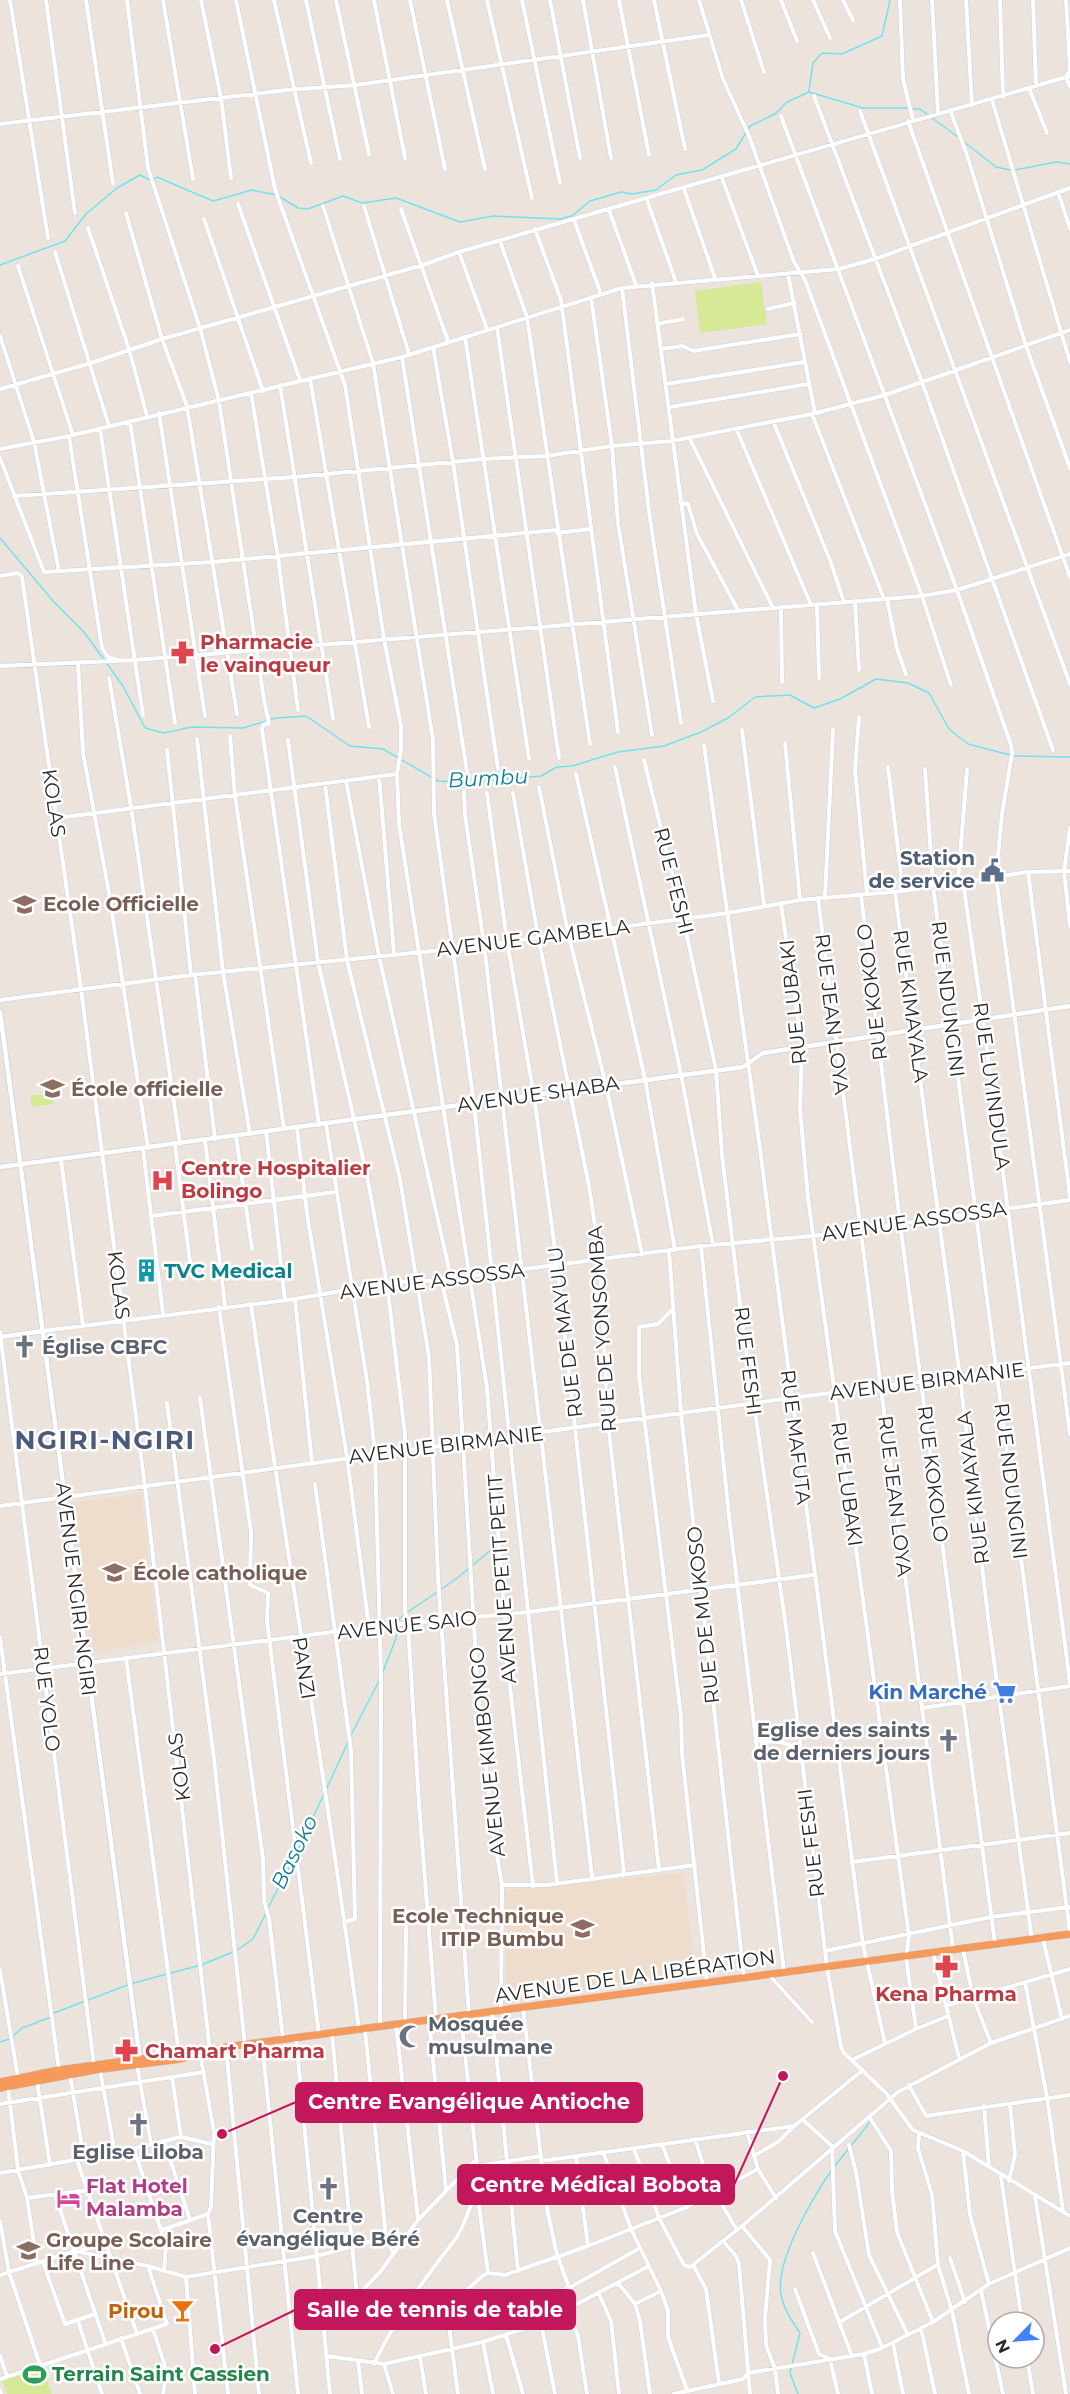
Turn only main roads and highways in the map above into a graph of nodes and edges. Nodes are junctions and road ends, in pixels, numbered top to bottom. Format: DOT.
graph roads {
  1 [pos="1070,1934"];
  2 [pos="204,2052"];
  3 [pos="139,2062"];
  4 [pos="97,2067"];
  5 [pos="19,2081"];
  6 [pos="0,2082"];
  7 [pos="4,2087"];
  1 -- 2 [label="highway, AVENUE DE LA LIBÉRATION"];
  2 -- 3 [label="highway, AVENUE DE LA LIBÉRATION"];
  2 -- 3 [label="highway, AVENUE DE LA LIBÉRATION"];
  3 -- 4 [label="highway, AVENUE DE LA LIBÉRATION"];
  4 -- 5 [label="highway, AVENUE DE LA LIBÉRATION"];
  4 -- 5 [label="highway, AVENUE DE LA LIBÉRATION"];
  5 -- 6 [label="highway, AVENUE DE LA LIBÉRATION"];
  5 -- 7 [label="highway, AVENUE DE LA LIBÉRATION"];
}
